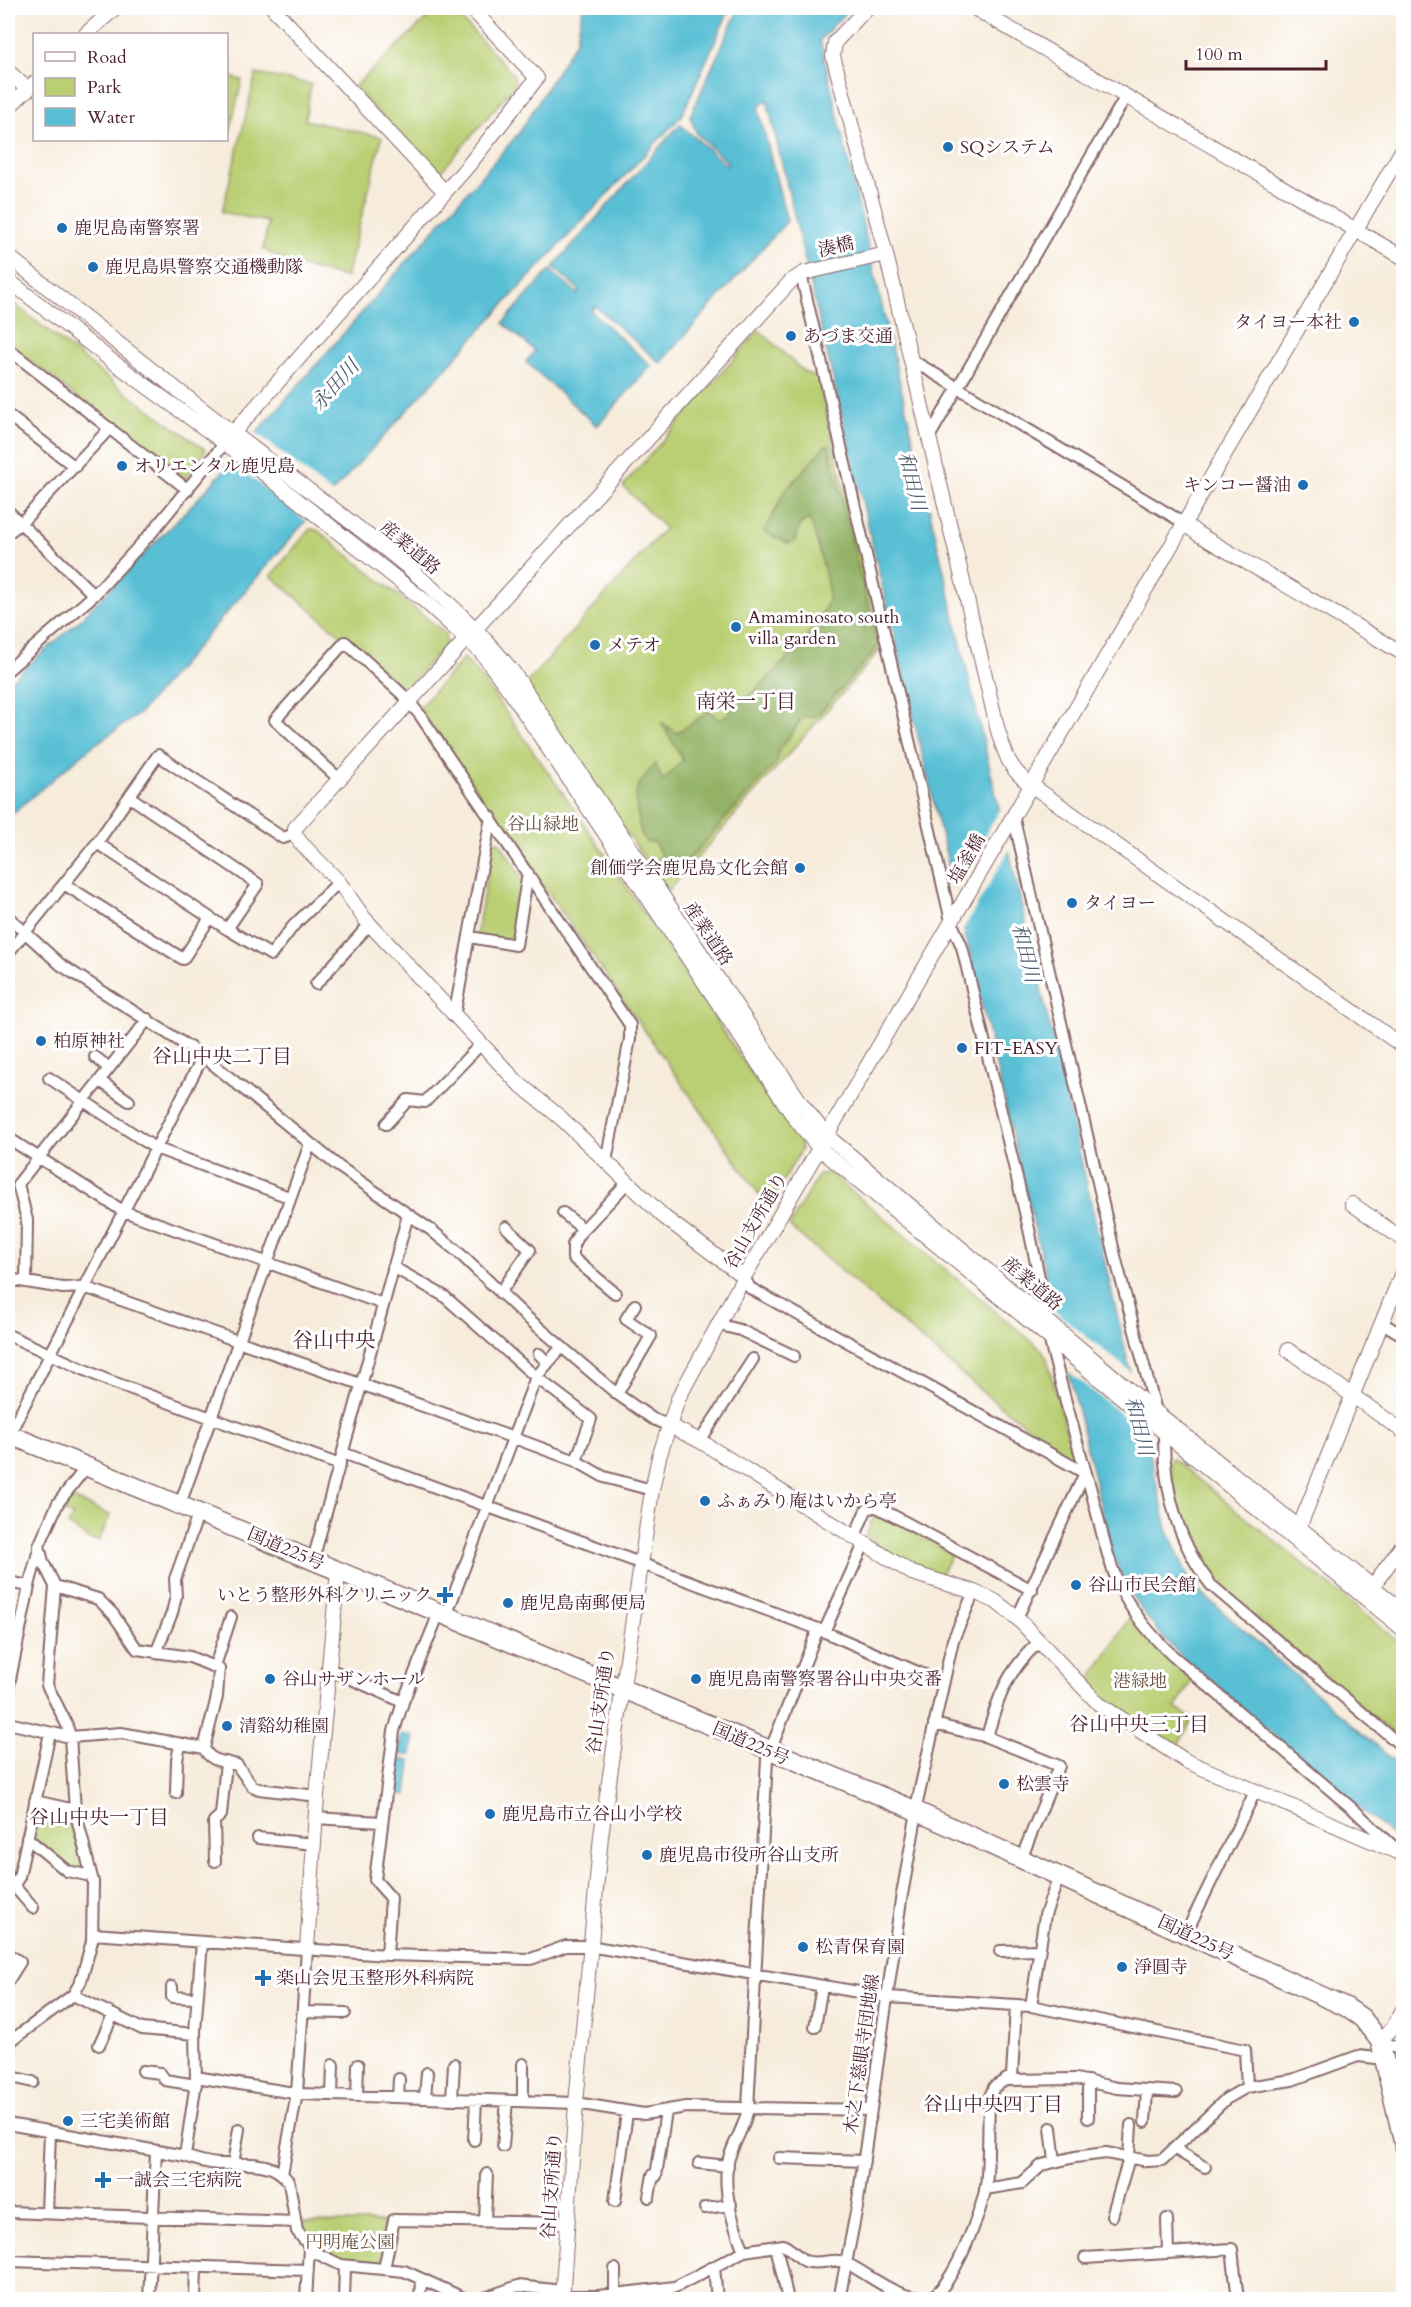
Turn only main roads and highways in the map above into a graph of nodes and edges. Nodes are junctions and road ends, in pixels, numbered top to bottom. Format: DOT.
graph roads {
  1 [pos="8,1436"];
  2 [pos="1404,2145"];
  1 -- 2 [label="highway, 国道225号"];
}
